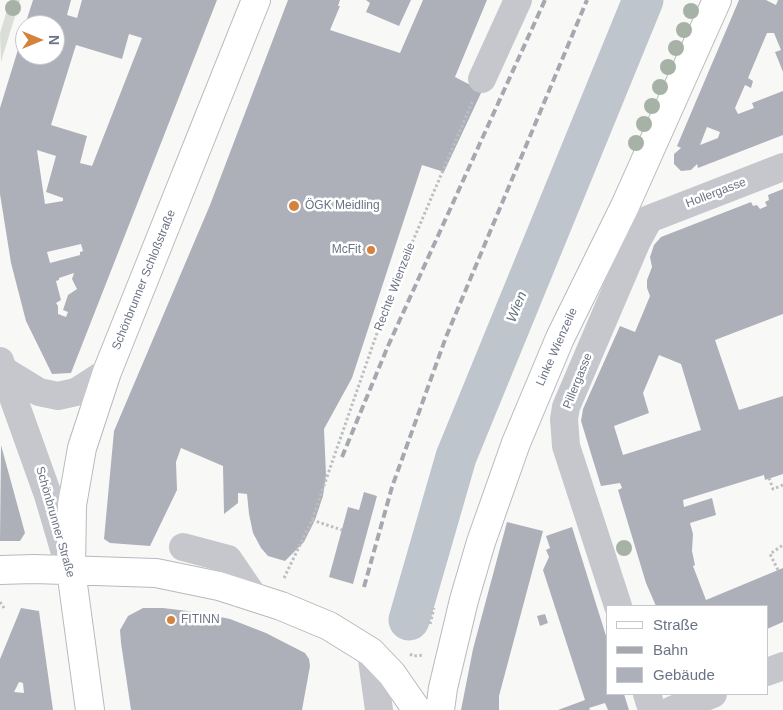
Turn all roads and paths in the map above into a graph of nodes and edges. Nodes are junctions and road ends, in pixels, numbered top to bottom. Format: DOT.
graph roads {
  1 [pos="256,0"];
  2 [pos="518,0"];
  3 [pos="717,0"];
  4 [pos="482,79"];
  5 [pos="783,167"];
  6 [pos="649,219"];
  7 [pos="2,365"];
  8 [pos="107,372"];
  9 [pos="769,478"];
  10 [pos="783,485"];
  11 [pos="312,520"];
  12 [pos="342,530"];
  13 [pos="783,545"];
  14 [pos="183,547"];
  15 [pos="0,570"];
  16 [pos="70,570"];
  17 [pos="778,570"];
  18 [pos="284,578"];
  19 [pos="254,597"];
  20 [pos="0,602"];
  21 [pos="618,605"];
  22 [pos="4,608"];
  23 [pos="371,652"];
  24 [pos="783,666"];
  25 [pos="768,672"];
  26 [pos="647,695"];
  27 [pos="710,695"];
  28 [pos="90,710"];
  29 [pos="379,710"];
  30 [pos="417,710"];
  31 [pos="440,710"];
  32 [pos="652,710"];
  33 [pos="672,710"];
  1 -- 8 [label="main road, Schönbrunner Schloßstraße"];
  2 -- 4 [label="street"];
  3 -- 31 [label="main road, Linke Wienzeile"];
  4 -- 11 [label="path, Rechte Wienzeile"];
  5 -- 6 [label="street, Hollergasse"];
  6 -- 21 [label="street, Pillergasse"];
  7 -- 8 [label="street, Schönbrunner Straße"];
  7 -- 16 [label="street, Schönbrunner Straße"];
  8 -- 16 [label="main road, Schönbrunner Schloßstraße"];
  9 -- 10 [label="path"];
  11 -- 12 [label="path"];
  11 -- 18 [label="path, Rechte Wienzeile"];
  13 -- 17 [label="path"];
  14 -- 19 [label="street"];
  15 -- 16 [label="main road"];
  16 -- 19 [label="main road"];
  16 -- 28 [label="main road, Schönbrunner Straße"];
  19 -- 23 [label="main road"];
  20 -- 22 [label="path"];
  23 -- 29 [label="street"];
  23 -- 30 [label="main road"];
  24 -- 25 [label="street"];
  26 -- 32 [label="street"];
  27 -- 33 [label="street"];
}
